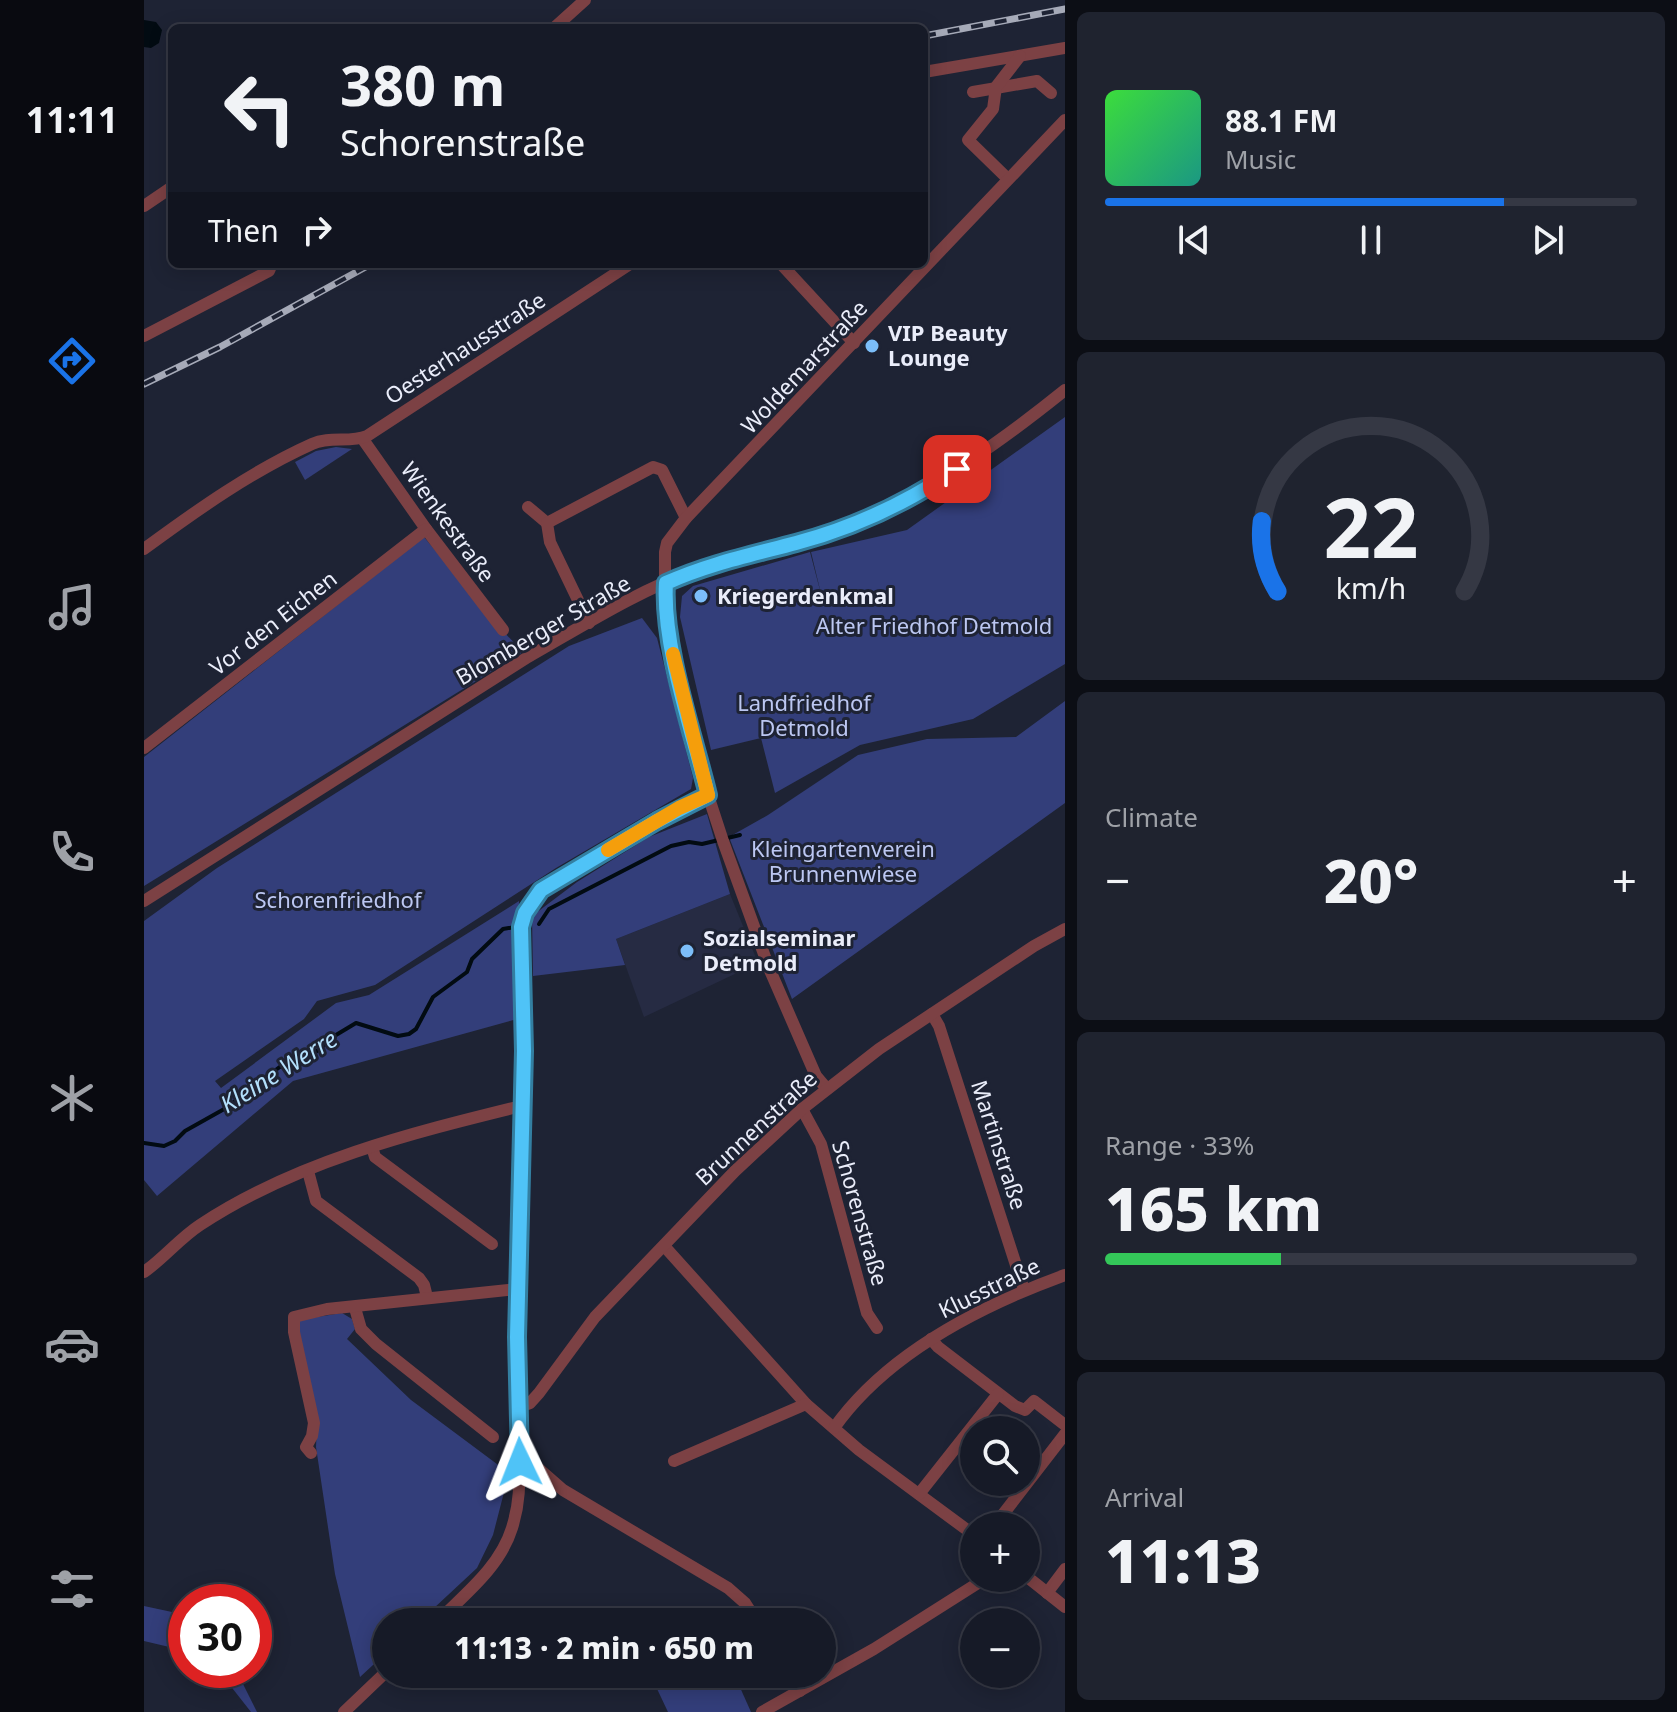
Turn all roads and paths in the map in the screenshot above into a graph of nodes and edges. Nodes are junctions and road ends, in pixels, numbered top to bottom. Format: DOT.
graph roads {
  1 [pos="585,0"];
  2 [pos="558,24"];
  3 [pos="1065,48"];
  4 [pos="1020,56"];
  5 [pos="928,71"];
  6 [pos="996,87"];
  7 [pos="973,92"];
  8 [pos="1051,93"];
  9 [pos="1065,120"];
  10 [pos="1008,179"];
  11 [pos="168,190"];
  12 [pos="144,206"];
  13 [pos="928,264"];
  14 [pos="270,268"];
  15 [pos="624,268"];
  16 [pos="785,268"];
  17 [pos="924,268"];
  18 [pos="144,336"];
  19 [pos="854,343"];
  20 [pos="1065,390"];
  21 [pos="343,425"];
  22 [pos="356,438"];
  23 [pos="528,507"];
  24 [pos="686,518"];
  25 [pos="547,523"];
  26 [pos="426,529"];
  27 [pos="144,549"];
  28 [pos="666,583"];
  29 [pos="589,623"];
  30 [pos="503,630"];
  31 [pos="144,748"];
  32 [pos="708,795"];
  33 [pos="144,901"];
  34 [pos="1065,929"];
  35 [pos="932,1014"];
  36 [pos="827,1089"];
  37 [pos="521,1106"];
  38 [pos="802,1109"];
  39 [pos="372,1147"];
  40 [pos="308,1171"];
  41 [pos="492,1244"];
  42 [pos="665,1247"];
  43 [pos="144,1272"];
  44 [pos="1065,1275"];
  45 [pos="517,1289"];
  46 [pos="1024,1290"];
  47 [pos="427,1297"];
  48 [pos="355,1308"];
  49 [pos="877,1328"];
  50 [pos="931,1339"];
  51 [pos="998,1394"];
  52 [pos="806,1404"];
  53 [pos="519,1407"];
  54 [pos="1065,1425"];
  55 [pos="834,1428"];
  56 [pos="1065,1434"];
  57 [pos="493,1437"];
  58 [pos="311,1453"];
  59 [pos="520,1458"];
  60 [pos="674,1461"];
  61 [pos="919,1494"];
  62 [pos="1005,1512"];
  63 [pos="960,1525"];
  64 [pos="1065,1569"];
  65 [pos="1040,1587"];
  66 [pos="964,1592"];
  67 [pos="1047,1593"];
  68 [pos="1065,1607"];
  69 [pos="451,1608"];
  70 [pos="748,1608"];
  71 [pos="372,1685"];
  72 [pos="798,1688"];
  73 [pos="800,1691"];
  74 [pos="344,1712"];
  75 [pos="762,1712"];
  1 -- 2 [label="street"];
  3 -- 4 [label="street"];
  4 -- 5 [label="street"];
  4 -- 6 [label="street"];
  6 -- 7 [label="street"];
  6 -- 8 [label="street"];
  6 -- 10 [label="street"];
  9 -- 10 [label="street, Woldemarstraße"];
  10 -- 13 [label="street, Woldemarstraße"];
  11 -- 12 [label="street"];
  14 -- 18 [label="street"];
  15 -- 22 [label="street, Oesterhausstraße"];
  16 -- 19 [label="street"];
  17 -- 19 [label="street, Woldemarstraße"];
  19 -- 24 [label="street, Woldemarstraße"];
  20 -- 28 [label="street, Blomberger Straße"];
  21 -- 22 [label="street, Wienkestraße"];
  22 -- 26 [label="street, Wienkestraße"];
  22 -- 27 [label="street"];
  23 -- 25 [label="street"];
  24 -- 25 [label="street"];
  24 -- 28 [label="street, Woldemarstraße"];
  25 -- 29 [label="street"];
  26 -- 30 [label="street, Wienkestraße"];
  26 -- 31 [label="street, Vor den Eichen"];
  28 -- 29 [label="street, Blomberger Straße"];
  28 -- 32 [label="street"];
  29 -- 33 [label="street, Blomberger Straße"];
  32 -- 36 [label="street"];
  32 -- 37 [label="street"];
  34 -- 35 [label="street, Brunnenstraße"];
  35 -- 36 [label="street, Brunnenstraße"];
  35 -- 46 [label="street, Martinstraße"];
  36 -- 38 [label="street, Brunnenstraße"];
  37 -- 39 [label="street"];
  37 -- 45 [label="street"];
  38 -- 42 [label="street, Brunnenstraße"];
  38 -- 49 [label="street, Schorenstraße"];
  39 -- 40 [label="street"];
  39 -- 41 [label="street"];
  40 -- 43 [label="street"];
  40 -- 47 [label="street"];
  42 -- 52 [label="street"];
  42 -- 53 [label="street, Brunnenstraße"];
  44 -- 46 [label="street, Klusstraße"];
  45 -- 47 [label="street"];
  45 -- 53 [label="street"];
  46 -- 50 [label="street, Klusstraße"];
  47 -- 48 [label="street"];
  48 -- 57 [label="street"];
  48 -- 58 [label="street"];
  50 -- 51 [label="street, Klusstraße"];
  50 -- 55 [label="street, Klusstraße"];
  51 -- 54 [label="street"];
  51 -- 61 [label="street"];
  52 -- 55 [label="street"];
  52 -- 60 [label="street"];
  53 -- 59 [label="street"];
  55 -- 61 [label="street"];
  56 -- 62 [label="street"];
  59 -- 69 [label="street"];
  59 -- 70 [label="street"];
  61 -- 63 [label="street"];
  64 -- 67 [label="street"];
  65 -- 67 [label="street"];
  66 -- 73 [label="street"];
  67 -- 68 [label="street"];
  71 -- 74 [label="street"];
  72 -- 73 [label="street"];
  73 -- 75 [label="street"];
}
